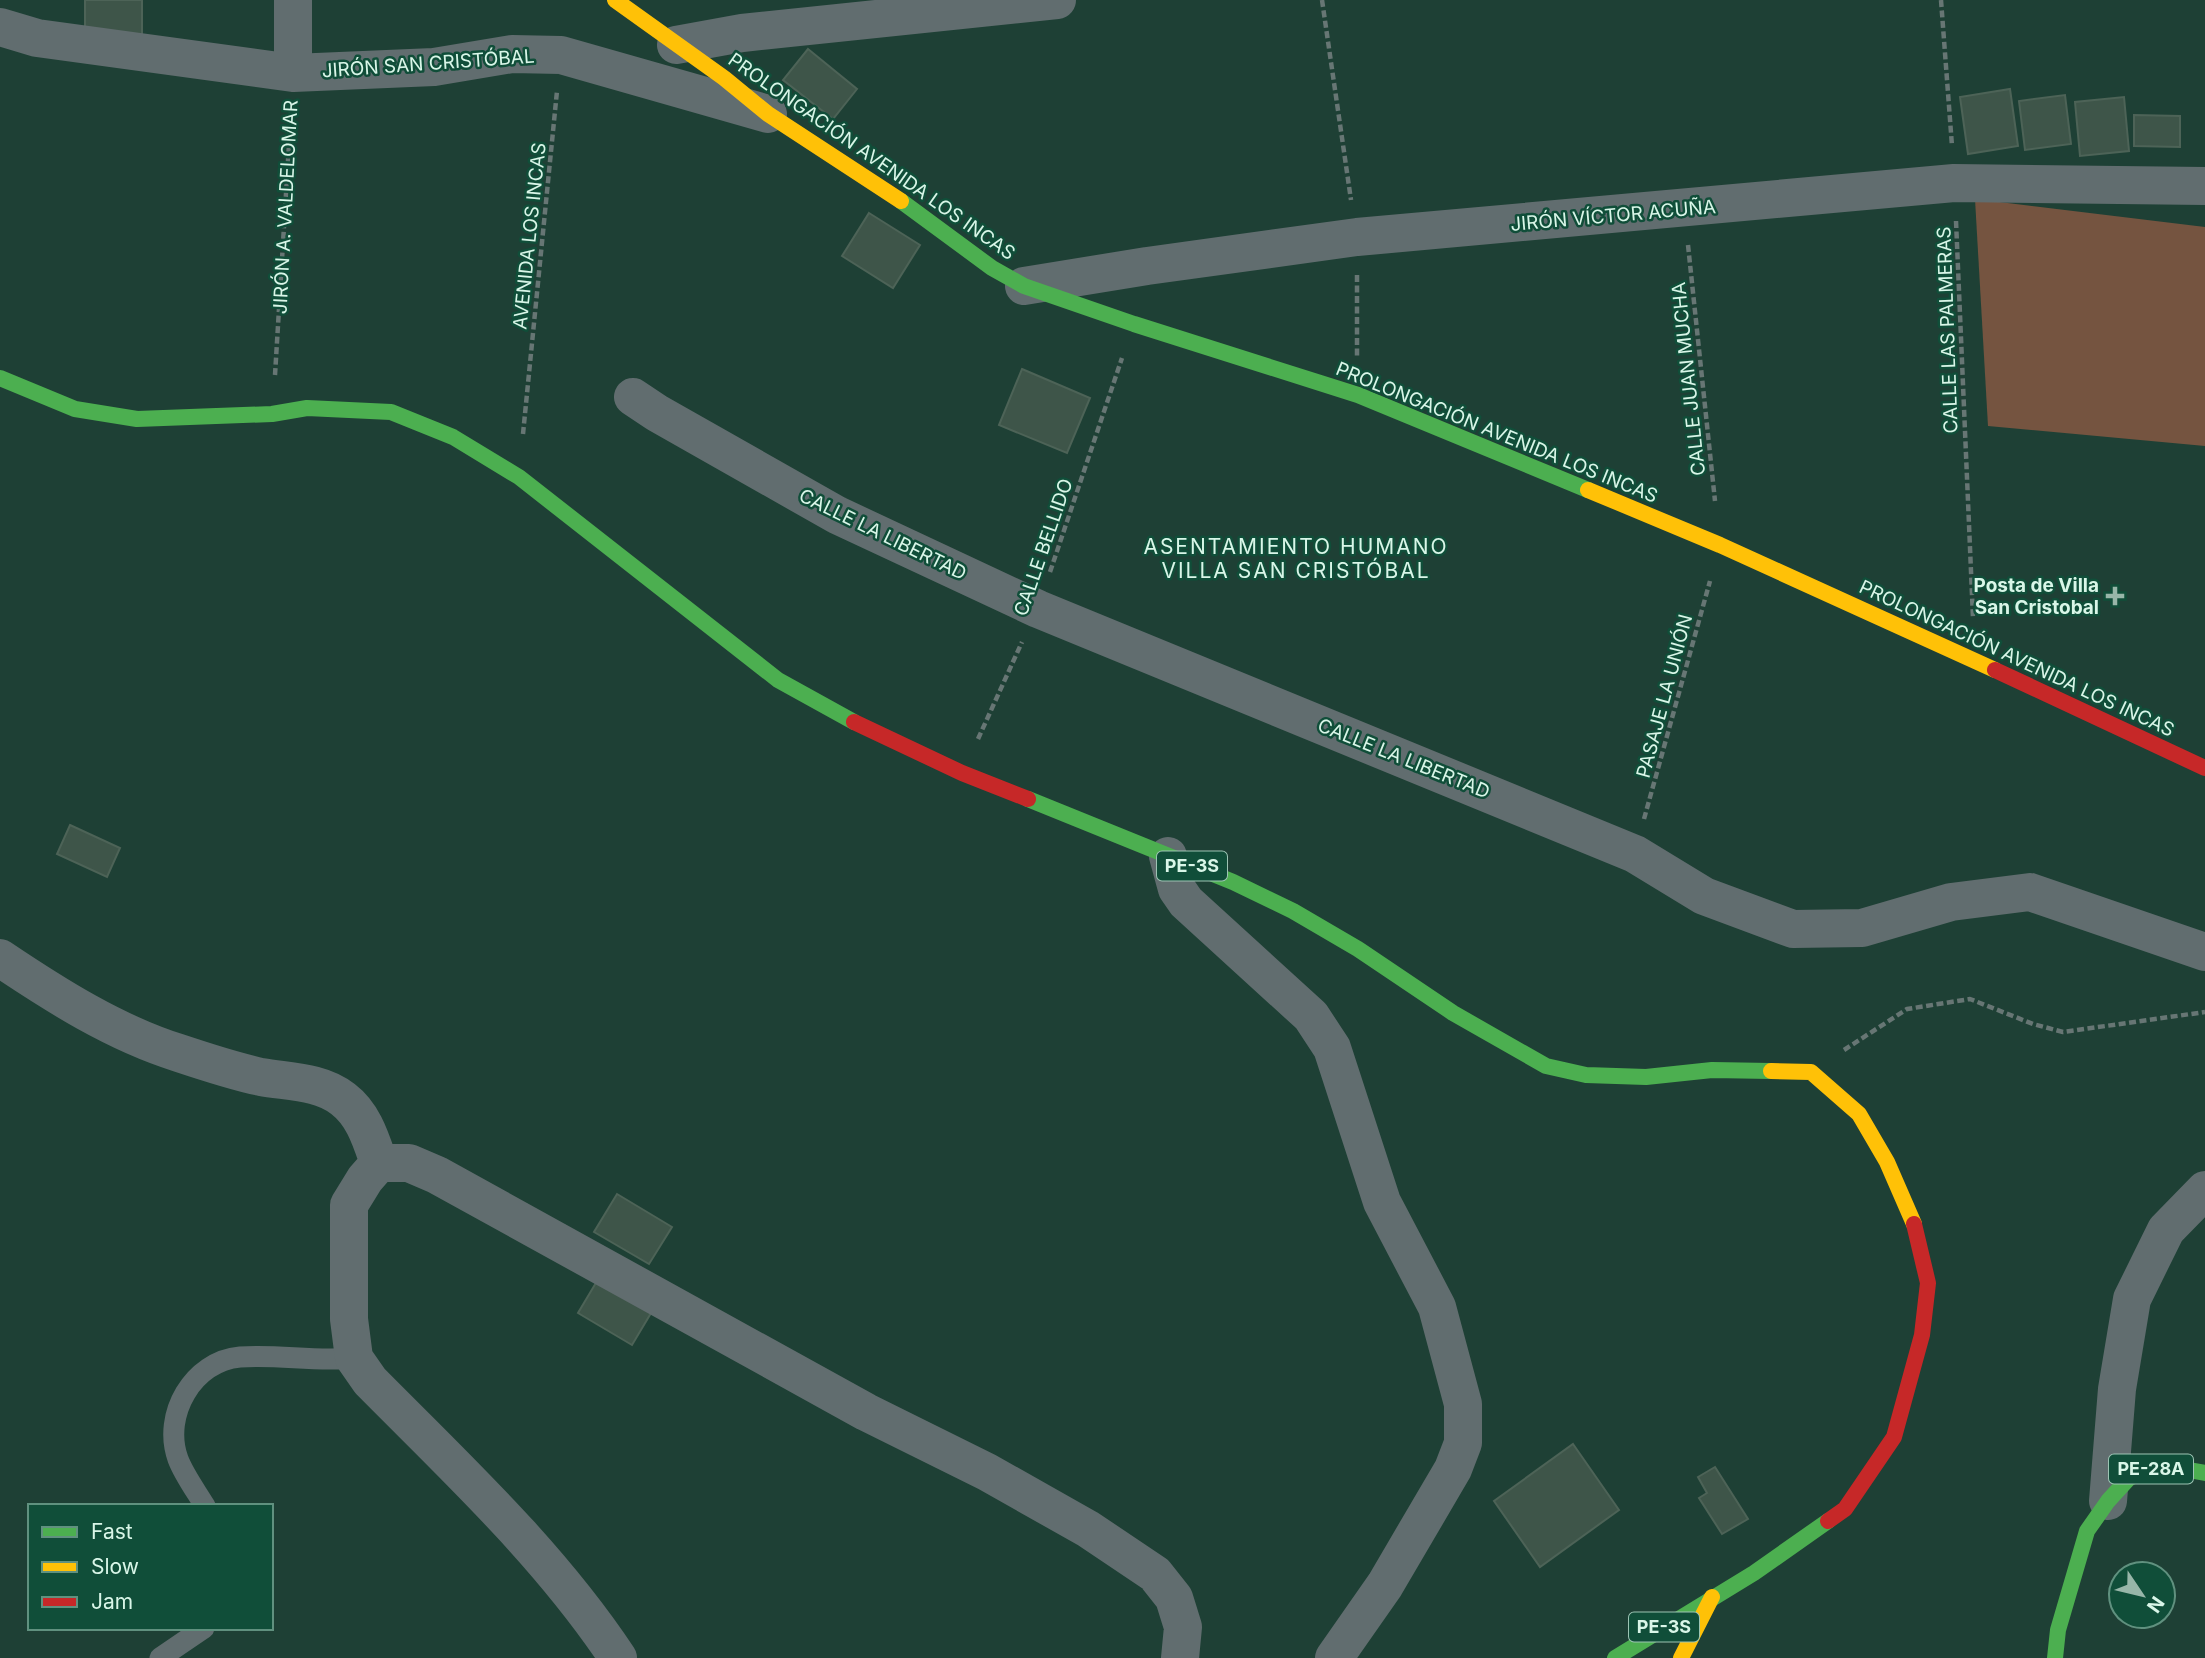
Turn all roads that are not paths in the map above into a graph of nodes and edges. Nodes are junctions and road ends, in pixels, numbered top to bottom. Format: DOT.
graph roads {
  1 [pos="293,0"];
  2 [pos="615,0"];
  3 [pos="1057,0"];
  4 [pos="0,27"];
  5 [pos="676,45"];
  6 [pos="293,73"];
  7 [pos="768,114"];
  8 [pos="2205,186"];
  9 [pos="1024,286"];
  10 [pos="0,379"];
  11 [pos="633,397"];
  12 [pos="2205,768"];
  13 [pos="1168,856"];
  14 [pos="2205,952"];
  15 [pos="0,958"];
  16 [pos="379,1163"];
  17 [pos="2205,1190"];
  18 [pos="354,1357"];
  19 [pos="2205,1473"];
  20 [pos="2108,1501"];
  21 [pos="204,1504"];
  22 [pos="1713,1596"];
  23 [pos="201,1630"];
  24 [pos="160,1658"];
  25 [pos="618,1658"];
  26 [pos="1180,1658"];
  27 [pos="1334,1658"];
  28 [pos="1615,1658"];
  29 [pos="1681,1658"];
  30 [pos="2055,1658"];
  1 -- 6 [label="street, JIRÓN A. VALDELOMAR"];
  2 -- 5 [label="main road, PROLONGACIÓN AVENIDA LOS INCAS"];
  3 -- 5 [label="street"];
  4 -- 6 [label="street, JIRÓN SAN CRISTÓBAL"];
  5 -- 7 [label="main road, PROLONGACIÓN AVENIDA LOS INCAS"];
  6 -- 7 [label="street, JIRÓN SAN CRISTÓBAL"];
  7 -- 9 [label="main road, PROLONGACIÓN AVENIDA LOS INCAS"];
  8 -- 9 [label="street, JIRÓN VÍCTOR ACUÑA"];
  9 -- 12 [label="main road, PROLONGACIÓN AVENIDA LOS INCAS"];
  10 -- 13 [label="main road, PE-3S"];
  11 -- 14 [label="street, CALLE LA LIBERTAD"];
  13 -- 22 [label="main road, PE-3S"];
  13 -- 27 [label="street"];
  15 -- 16 [label="street"];
  16 -- 18 [label="street"];
  16 -- 26 [label="street"];
  17 -- 20 [label="street"];
  18 -- 21 [label="lane"];
  18 -- 25 [label="street"];
  19 -- 20 [label="main road, PE-28A"];
  20 -- 30 [label="main road, PE-28A"];
  22 -- 28 [label="main road, PE-3S"];
  22 -- 29 [label="main road"];
  23 -- 24 [label="lane"];
}
